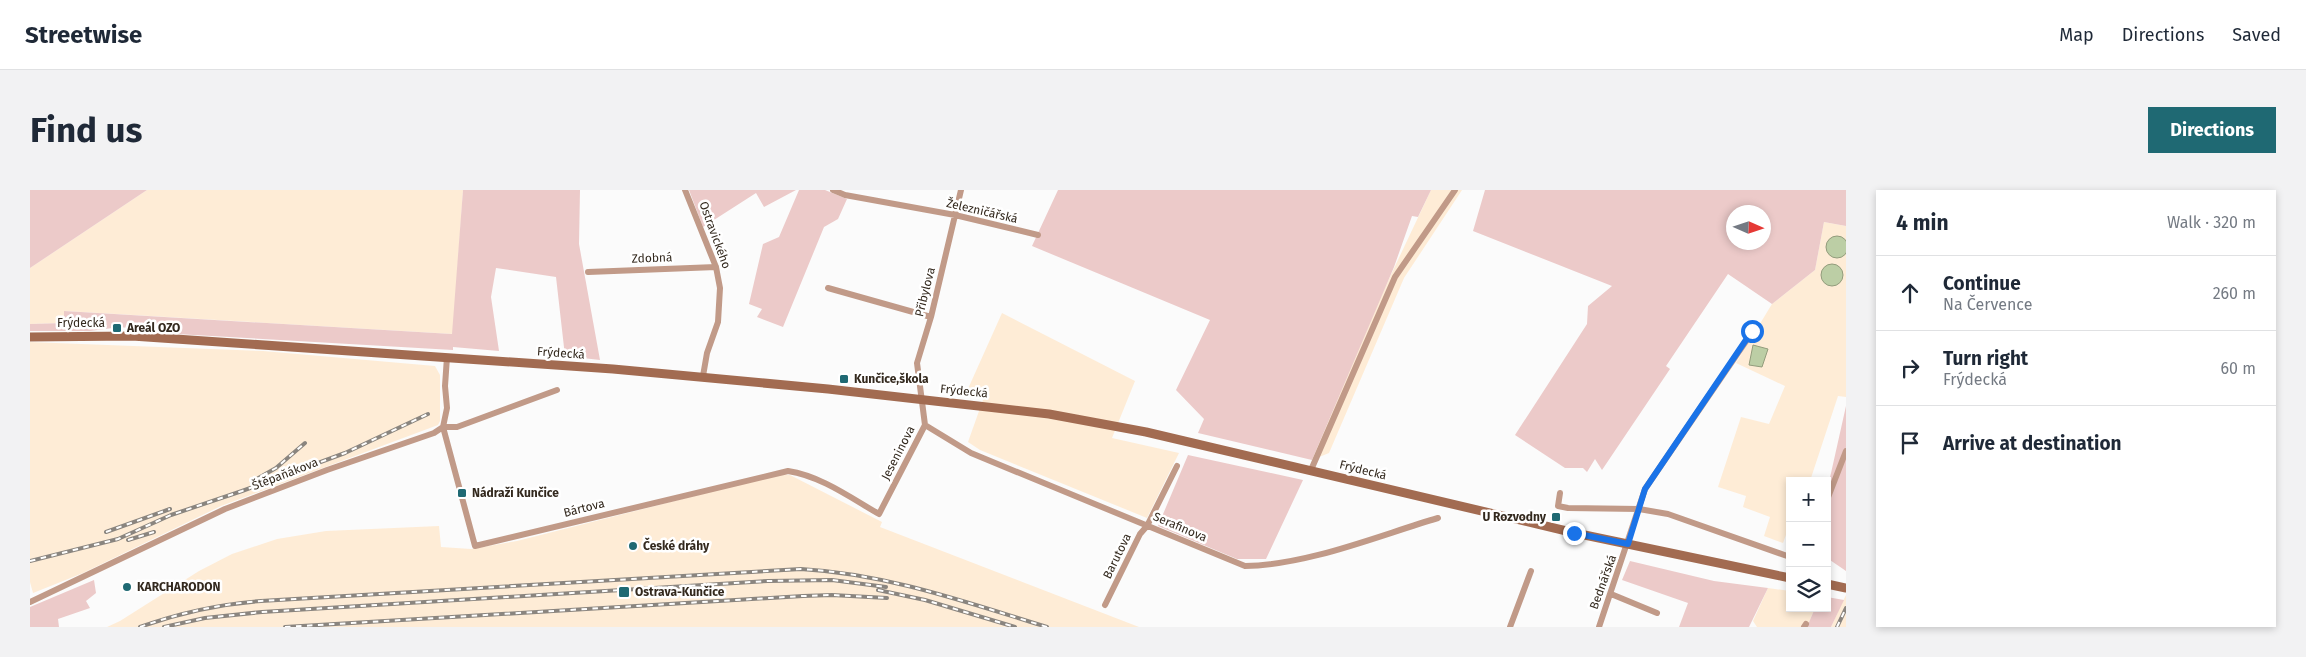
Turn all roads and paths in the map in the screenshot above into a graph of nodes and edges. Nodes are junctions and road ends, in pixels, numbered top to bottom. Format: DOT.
graph roads {
  1 [pos="685,190"];
  2 [pos="833,190"];
  3 [pos="961,190"];
  4 [pos="1455,190"];
  5 [pos="955,215"];
  6 [pos="1038,235"];
  7 [pos="716,267"];
  8 [pos="588,272"];
  9 [pos="828,288"];
  10 [pos="932,317"];
  11 [pos="1752,331"];
  12 [pos="30,336"];
  13 [pos="447,357"];
  14 [pos="703,376"];
  15 [pos="557,390"];
  16 [pos="922,399"];
  17 [pos="925,425"];
  18 [pos="444,427"];
  19 [pos="1846,450"];
  20 [pos="1177,466"];
  21 [pos="1310,470"];
  22 [pos="1831,489"];
  23 [pos="1560,493"];
  24 [pos="1639,509"];
  25 [pos="879,514"];
  26 [pos="1438,518"];
  27 [pos="1148,526"];
  28 [pos="1628,544"];
  29 [pos="1786,556"];
  30 [pos="1531,572"];
  31 [pos="1786,577"];
  32 [pos="1831,585"];
  33 [pos="1846,588"];
  34 [pos="30,593"];
  35 [pos="1611,594"];
  36 [pos="31,602"];
  37 [pos="1106,605"];
  38 [pos="1657,613"];
  39 [pos="1510,627"];
  40 [pos="1599,627"];
  1 -- 7 [label="street, Ostravického"];
  2 -- 5 [label="street, Železničářská"];
  3 -- 5 [label="street, Přibylova"];
  4 -- 21 [label="street"];
  5 -- 6 [label="street, Železničářská"];
  5 -- 10 [label="street, Přibylova"];
  7 -- 8 [label="street, Zdobná"];
  7 -- 14 [label="street, Ostravického"];
  9 -- 10 [label="street"];
  10 -- 16 [label="street, Přibylova"];
  11 -- 24 [label="street, Bednářská"];
  12 -- 13 [label="main road, Frýdecká"];
  13 -- 14 [label="main road, Frýdecká"];
  13 -- 18 [label="street, Bártova"];
  14 -- 16 [label="main road, Frýdecká"];
  15 -- 18 [label="street, Štěpaňákova"];
  16 -- 17 [label="street, Jeseninova"];
  16 -- 21 [label="main road, Frýdecká"];
  17 -- 25 [label="street, Jeseninova"];
  17 -- 27 [label="street, Serafinova"];
  18 -- 25 [label="street, Bártova"];
  18 -- 36 [label="street, Štěpaňákova"];
  19 -- 22 [label="street"];
  20 -- 27 [label="street, Barutova"];
  21 -- 28 [label="main road, Frýdecká"];
  23 -- 24 [label="street"];
  24 -- 28 [label="street, Bednářská"];
  24 -- 29 [label="street"];
  26 -- 27 [label="street, Serafinova"];
  27 -- 37 [label="street, Barutova"];
  28 -- 31 [label="main road, Frýdecká"];
  28 -- 35 [label="street, Bednářská"];
  30 -- 39 [label="street"];
  32 -- 33 [label="main road"];
  34 -- 36 [label="street"];
  35 -- 38 [label="street"];
  35 -- 40 [label="street, Bednářská"];
}
